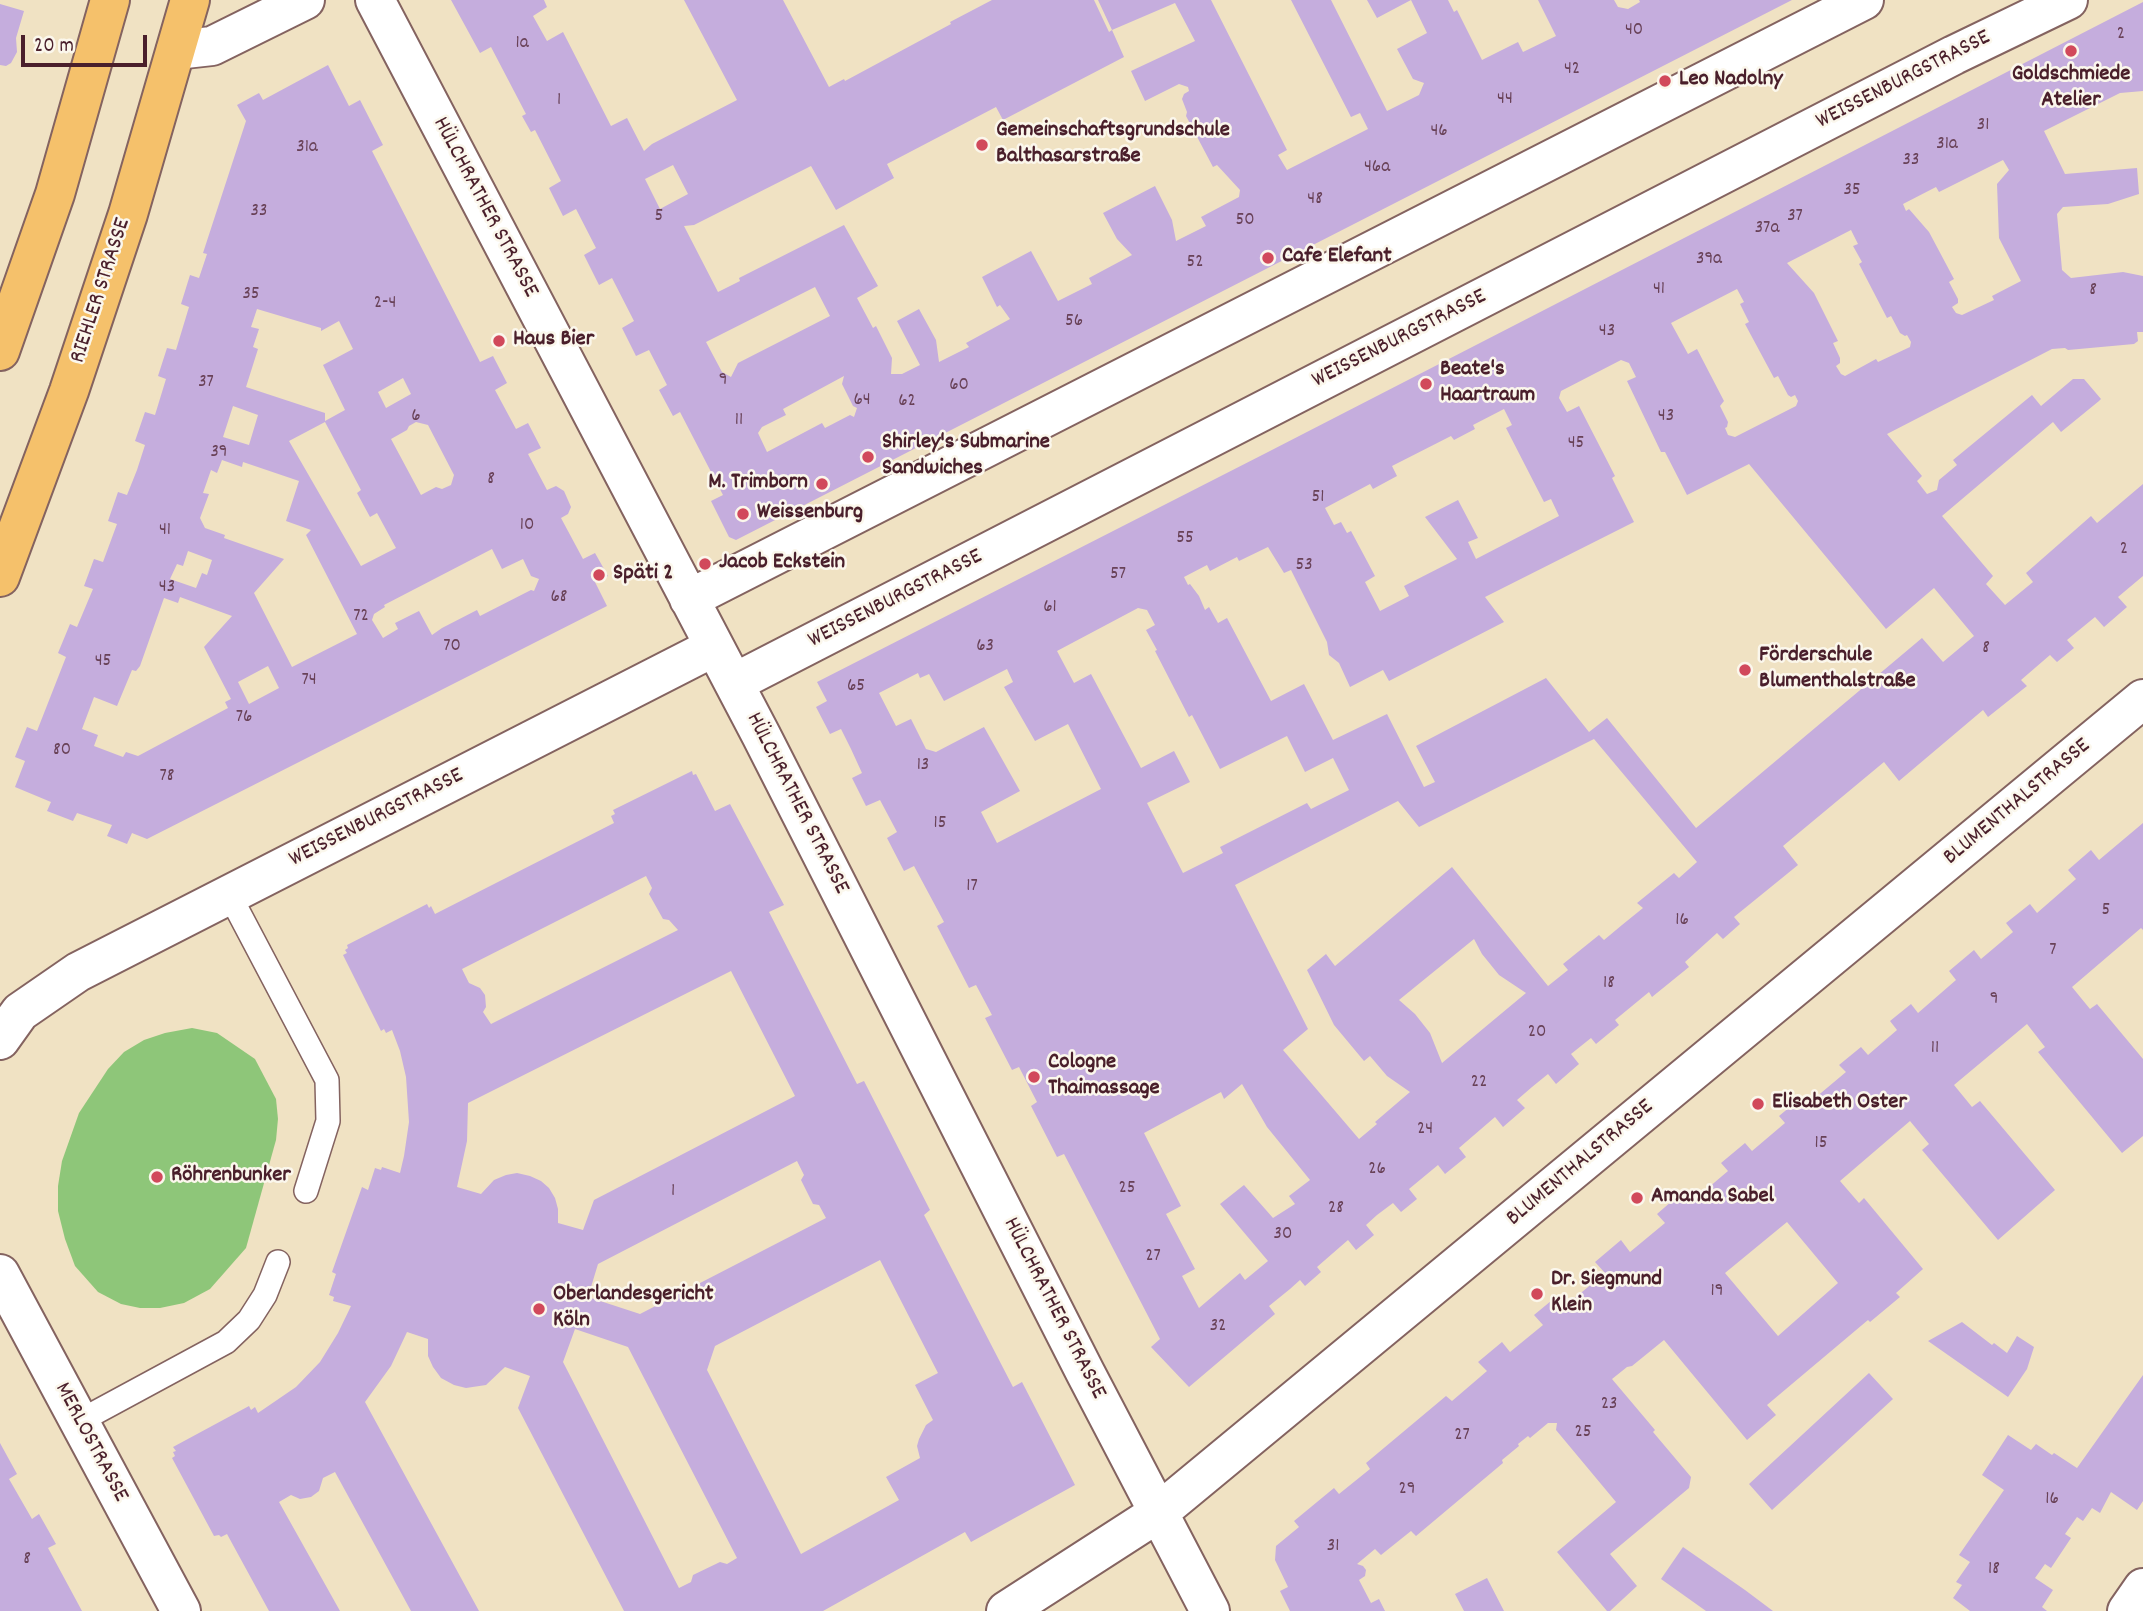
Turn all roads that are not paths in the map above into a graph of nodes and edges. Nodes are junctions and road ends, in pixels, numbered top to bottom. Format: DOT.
graph roads {
  1 [pos="110,0"];
  2 [pos="190,0"];
  3 [pos="305,0"];
  4 [pos="375,0"];
  5 [pos="1864,0"];
  6 [pos="2057,2"];
  7 [pos="176,50"];
  8 [pos="0,351"];
  9 [pos="0,577"];
  10 [pos="689,599"];
  11 [pos="714,647"];
  12 [pos="734,683"];
  13 [pos="2143,699"];
  14 [pos="229,894"];
  15 [pos="0,1040"];
  16 [pos="306,1191"];
  17 [pos="278,1262"];
  18 [pos="0,1274"];
  19 [pos="78,1422"];
  20 [pos="1158,1513"];
  21 [pos="2143,1588"];
  22 [pos="181,1611"];
  23 [pos="1006,1611"];
  24 [pos="1210,1611"];
  25 [pos="2127,1611"];
  1 -- 8 [label="main road"];
  2 -- 7 [label="main road, RIEHLER STRASSE"];
  3 -- 7 [label="street"];
  4 -- 10 [label="street, HÜLCHRATHER STRASSE"];
  5 -- 10 [label="street"];
  6 -- 12 [label="street, WEISSENBURGSTRASSE"];
  7 -- 9 [label="main road, RIEHLER STRASSE"];
  10 -- 11 [label="street, HÜLCHRATHER STRASSE"];
  11 -- 12 [label="street, HÜLCHRATHER STRASSE"];
  11 -- 14 [label="street, WEISSENBURGSTRASSE"];
  12 -- 20 [label="street, HÜLCHRATHER STRASSE"];
  13 -- 20 [label="street, BLUMENTHALSTRASSE"];
  14 -- 15 [label="street, WEISSENBURGSTRASSE"];
  14 -- 16 [label="lane"];
  17 -- 19 [label="lane"];
  18 -- 19 [label="street, MERLOSTRASSE"];
  19 -- 22 [label="street, MERLOSTRASSE"];
  20 -- 23 [label="street, BLUMENTHALSTRASSE"];
  20 -- 24 [label="street, HÜLCHRATHER STRASSE"];
  21 -- 25 [label="street"];
}
